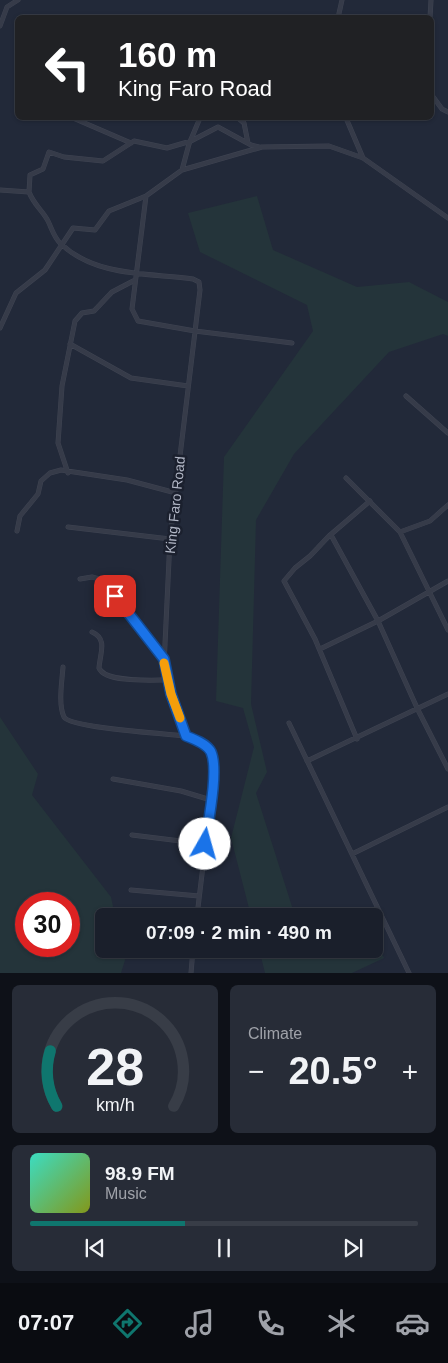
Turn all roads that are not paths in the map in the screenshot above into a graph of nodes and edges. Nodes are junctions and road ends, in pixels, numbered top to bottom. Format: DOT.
graph roads {
  1 [pos="18,0"];
  2 [pos="342,0"];
  3 [pos="431,0"];
  4 [pos="339,15"];
  5 [pos="430,15"];
  6 [pos="0,26"];
  7 [pos="434,98"];
  8 [pos="448,112"];
  9 [pos="78,120"];
  10 [pos="199,120"];
  11 [pos="240,120"];
  12 [pos="347,120"];
  13 [pos="191,141"];
  14 [pos="131,143"];
  15 [pos="248,143"];
  16 [pos="262,147"];
  17 [pos="363,158"];
  18 [pos="182,170"];
  19 [pos="0,190"];
  20 [pos="29,192"];
  21 [pos="146,196"];
  22 [pos="448,218"];
  23 [pos="62,245"];
  24 [pos="136,274"];
  25 [pos="135,280"];
  26 [pos="0,328"];
  27 [pos="195,331"];
  28 [pos="292,343"];
  29 [pos="70,344"];
  30 [pos="188,386"];
  31 [pos="406,396"];
  32 [pos="448,433"];
  33 [pos="68,473"];
  34 [pos="346,478"];
  35 [pos="176,493"];
  36 [pos="370,500"];
  37 [pos="448,505"];
  38 [pos="68,527"];
  39 [pos="18,531"];
  40 [pos="400,532"];
  41 [pos="331,535"];
  42 [pos="170,539"];
  43 [pos="80,579"];
  44 [pos="448,581"];
  45 [pos="429,591"];
  46 [pos="378,621"];
  47 [pos="448,630"];
  48 [pos="92,632"];
  49 [pos="320,649"];
  50 [pos="164,659"];
  51 [pos="63,668"];
  52 [pos="167,680"];
  53 [pos="448,694"];
  54 [pos="418,710"];
  55 [pos="289,723"];
  56 [pos="186,736"];
  57 [pos="357,739"];
  58 [pos="307,760"];
  59 [pos="448,769"];
  60 [pos="113,779"];
  61 [pos="211,800"];
  62 [pos="448,807"];
  63 [pos="132,835"];
  64 [pos="205,844"];
  65 [pos="352,854"];
  66 [pos="131,890"];
  67 [pos="199,896"];
  68 [pos="198,908"];
  69 [pos="192,958"];
  70 [pos="190,973"];
  71 [pos="409,973"];
  1 -- 6 [label="street"];
  2 -- 4 [label="street"];
  3 -- 5 [label="street"];
  7 -- 8 [label="street"];
  9 -- 14 [label="street"];
  10 -- 13 [label="street"];
  11 -- 15 [label="street"];
  12 -- 17 [label="street"];
  13 -- 14 [label="street"];
  13 -- 15 [label="street"];
  13 -- 18 [label="street"];
  14 -- 20 [label="street"];
  15 -- 16 [label="street"];
  16 -- 17 [label="street"];
  16 -- 18 [label="street"];
  17 -- 22 [label="street"];
  18 -- 21 [label="street"];
  19 -- 20 [label="street"];
  20 -- 23 [label="street, King Faro Road"];
  21 -- 23 [label="street"];
  21 -- 24 [label="street"];
  23 -- 24 [label="street, King Faro Road"];
  23 -- 26 [label="street"];
  24 -- 25 [label="street"];
  24 -- 27 [label="street, King Faro Road"];
  25 -- 27 [label="street"];
  25 -- 29 [label="street"];
  27 -- 28 [label="street"];
  27 -- 30 [label="street, King Faro Road"];
  29 -- 30 [label="street"];
  29 -- 33 [label="street"];
  30 -- 35 [label="street, King Faro Road"];
  31 -- 32 [label="street"];
  33 -- 35 [label="street"];
  33 -- 39 [label="street"];
  34 -- 36 [label="street"];
  35 -- 42 [label="street, King Faro Road"];
  36 -- 40 [label="street"];
  36 -- 41 [label="street"];
  37 -- 40 [label="street"];
  38 -- 42 [label="street"];
  40 -- 45 [label="street"];
  41 -- 46 [label="street"];
  41 -- 49 [label="street"];
  42 -- 50 [label="street, King Faro Road"];
  43 -- 50 [label="street"];
  44 -- 45 [label="street"];
  45 -- 46 [label="street"];
  45 -- 47 [label="street"];
  46 -- 49 [label="street"];
  46 -- 54 [label="street"];
  48 -- 52 [label="street"];
  49 -- 57 [label="street"];
  50 -- 52 [label="street, King Faro Road"];
  51 -- 56 [label="street"];
  52 -- 56 [label="street, King Faro Road"];
  53 -- 54 [label="street"];
  54 -- 57 [label="street"];
  54 -- 59 [label="street"];
  55 -- 58 [label="street"];
  56 -- 61 [label="street"];
  57 -- 58 [label="street"];
  58 -- 65 [label="street"];
  60 -- 61 [label="street"];
  61 -- 64 [label="street"];
  62 -- 65 [label="street"];
  63 -- 64 [label="street"];
  64 -- 67 [label="street"];
  65 -- 71 [label="street"];
  66 -- 67 [label="street"];
  67 -- 68 [label="street"];
  69 -- 70 [label="street"];
}
